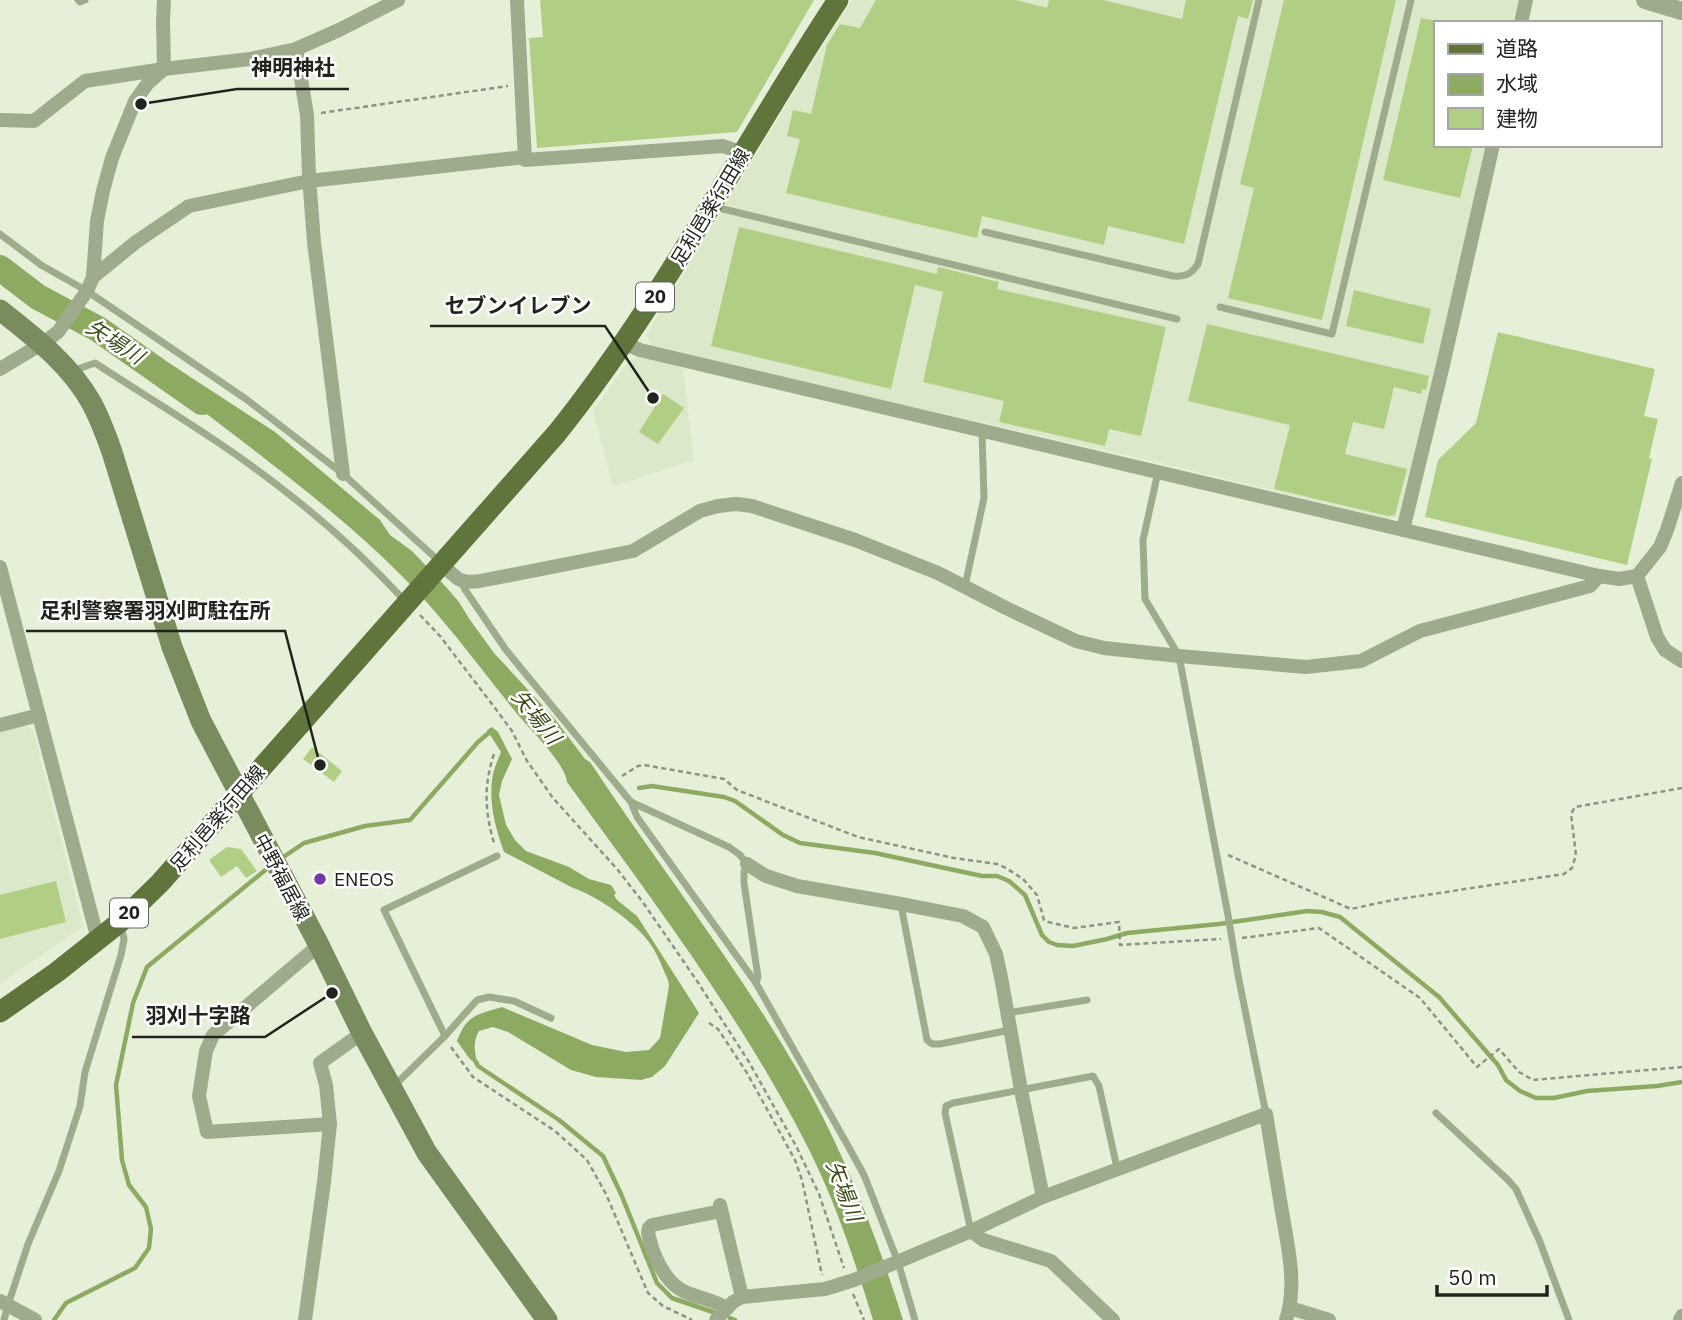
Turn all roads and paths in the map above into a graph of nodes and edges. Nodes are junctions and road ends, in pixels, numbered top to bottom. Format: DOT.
graph roads {
  1 [pos="78,0"];
  2 [pos="85,0"];
  3 [pos="164,0"];
  4 [pos="397,0"];
  5 [pos="517,0"];
  6 [pos="838,0"];
  7 [pos="1259,0"];
  8 [pos="1411,0"];
  9 [pos="1526,0"];
  10 [pos="1645,0"];
  11 [pos="1682,12"];
  12 [pos="1521,21"];
  13 [pos="296,49"];
  14 [pos="164,69"];
  15 [pos="521,85"];
  16 [pos="307,115"];
  17 [pos="0,120"];
  18 [pos="1493,147"];
  19 [pos="743,153"];
  20 [pos="525,157"];
  21 [pos="309,181"];
  22 [pos="712,202"];
  23 [pos="985,232"];
  24 [pos="0,234"];
  25 [pos="88,289"];
  26 [pos="1220,307"];
  27 [pos="0,310"];
  28 [pos="1177,319"];
  29 [pos="50,338"];
  30 [pos="624,343"];
  31 [pos="0,369"];
  32 [pos="70,372"];
  33 [pos="982,432"];
  34 [pos="1158,472"];
  35 [pos="343,474"];
  36 [pos="1682,483"];
  37 [pos="1403,530"];
  38 [pos="0,566"];
  39 [pos="440,567"];
  40 [pos="1599,576"];
  41 [pos="1637,576"];
  42 [pos="461,582"];
  43 [pos="965,587"];
  44 [pos="411,604"];
  45 [pos="1179,656"];
  46 [pos="1682,660"];
  47 [pos="39,715"];
  48 [pos="0,724"];
  49 [pos="494,754"];
  50 [pos="613,781"];
  51 [pos="1682,788"];
  52 [pos="238,794"];
  53 [pos="631,802"];
  54 [pos="1214,843"];
  55 [pos="497,856"];
  56 [pos="747,864"];
  57 [pos="901,904"];
  58 [pos="120,922"];
  59 [pos="1228,937"];
  60 [pos="1240,938"];
  61 [pos="98,940"];
  62 [pos="319,945"];
  63 [pos="756,983"];
  64 [pos="1087,1000"];
  65 [pos="0,1012"];
  66 [pos="1007,1013"];
  67 [pos="551,1017"];
  68 [pos="709,1023"];
  69 [pos="1010,1030"];
  70 [pos="362,1033"];
  71 [pos="445,1036"];
  72 [pos="1682,1067"];
  73 [pos="392,1088"];
  74 [pos="1021,1090"];
  75 [pos="1436,1113"];
  76 [pos="1266,1114"];
  77 [pos="330,1124"];
  78 [pos="1117,1168"];
  79 [pos="1043,1197"];
  80 [pos="971,1231"];
  81 [pos="896,1263"];
  82 [pos="850,1281"];
  83 [pos="825,1289"];
  84 [pos="742,1297"];
  85 [pos="727,1308"];
  86 [pos="4,1309"];
  87 [pos="1288,1314"];
  88 [pos="35,1320"];
  89 [pos="305,1320"];
  90 [pos="547,1320"];
  91 [pos="692,1320"];
  92 [pos="716,1320"];
  93 [pos="864,1320"];
  94 [pos="915,1320"];
  95 [pos="1113,1320"];
  96 [pos="1329,1320"];
  97 [pos="1569,1320"];
  1 -- 2 [label="lane"];
  3 -- 14 [label="street"];
  4 -- 13 [label="street"];
  5 -- 15 [label="street"];
  6 -- 19 [label="main road, 足利邑楽行田線 / 20"];
  7 -- 23 [label="lane"];
  8 -- 26 [label="lane"];
  9 -- 12 [label="street"];
  10 -- 11 [label="street"];
  13 -- 14 [label="street"];
  13 -- 16 [label="street"];
  14 -- 17 [label="street"];
  14 -- 25 [label="street"];
  15 -- 16 [label="path"];
  15 -- 20 [label="street"];
  16 -- 21 [label="street"];
  18 -- 37 [label="street"];
  19 -- 20 [label="street"];
  19 -- 22 [label="main road, 足利邑楽行田線 / 20"];
  20 -- 21 [label="street"];
  21 -- 25 [label="street"];
  21 -- 35 [label="street"];
  22 -- 28 [label="lane"];
  22 -- 30 [label="main road, 足利邑楽行田線 / 20"];
  24 -- 25 [label="lane"];
  25 -- 29 [label="street"];
  25 -- 35 [label="lane"];
  27 -- 29 [label="main road, 中野福居線"];
  29 -- 31 [label="street"];
  29 -- 32 [label="main road, 中野福居線"];
  30 -- 33 [label="street"];
  30 -- 39 [label="main road, 足利邑楽行田線 / 20"];
  32 -- 44 [label="lane"];
  32 -- 52 [label="main road, 中野福居線"];
  33 -- 34 [label="street"];
  33 -- 43 [label="lane"];
  34 -- 37 [label="street"];
  34 -- 45 [label="lane"];
  35 -- 39 [label="lane"];
  36 -- 41 [label="street"];
  37 -- 40 [label="street"];
  38 -- 47 [label="street"];
  39 -- 42 [label="street"];
  39 -- 44 [label="main road, 20"];
  40 -- 41 [label="street"];
  40 -- 45 [label="street"];
  41 -- 46 [label="street"];
  42 -- 43 [label="street"];
  42 -- 50 [label="lane"];
  43 -- 45 [label="street"];
  44 -- 52 [label="main road, 足利邑楽行田線 / 20"];
  44 -- 82 [label="path"];
  45 -- 54 [label="lane"];
  47 -- 48 [label="street"];
  47 -- 61 [label="street"];
  49 -- 55 [label="path"];
  50 -- 53 [label="lane"];
  50 -- 59 [label="path"];
  51 -- 54 [label="path"];
  52 -- 58 [label="main road, 足利邑楽行田線 / 20"];
  52 -- 62 [label="main road, 中野福居線"];
  53 -- 56 [label="lane"];
  53 -- 63 [label="lane"];
  54 -- 59 [label="lane"];
  55 -- 71 [label="lane"];
  56 -- 57 [label="street"];
  56 -- 63 [label="lane"];
  57 -- 66 [label="street"];
  57 -- 69 [label="lane"];
  58 -- 61 [label="main road, 足利邑楽行田線 / 20"];
  58 -- 86 [label="lane"];
  59 -- 76 [label="lane"];
  60 -- 72 [label="path"];
  61 -- 65 [label="main road, 足利邑楽行田線 / 20"];
  62 -- 70 [label="main road, 中野福居線"];
  62 -- 77 [label="street"];
  63 -- 81 [label="lane"];
  64 -- 66 [label="lane"];
  66 -- 69 [label="street"];
  67 -- 71 [label="lane"];
  68 -- 83 [label="path"];
  69 -- 74 [label="street"];
  70 -- 73 [label="main road, 中野福居線"];
  70 -- 77 [label="street"];
  71 -- 73 [label="lane"];
  71 -- 91 [label="path"];
  73 -- 90 [label="main road, 中野福居線"];
  74 -- 78 [label="lane"];
  74 -- 79 [label="street"];
  74 -- 80 [label="lane"];
  75 -- 97 [label="lane"];
  76 -- 78 [label="street"];
  76 -- 87 [label="street"];
  77 -- 89 [label="street"];
  78 -- 79 [label="street"];
  79 -- 80 [label="street"];
  80 -- 81 [label="street"];
  80 -- 95 [label="street"];
  81 -- 82 [label="street"];
  81 -- 94 [label="lane"];
  82 -- 83 [label="street"];
  82 -- 93 [label="path"];
  83 -- 84 [label="street"];
  84 -- 85 [label="street"];
  84 -- 85 [label="street"];
  85 -- 92 [label="street"];
  86 -- 88 [label="street"];
  87 -- 96 [label="street"];
}
